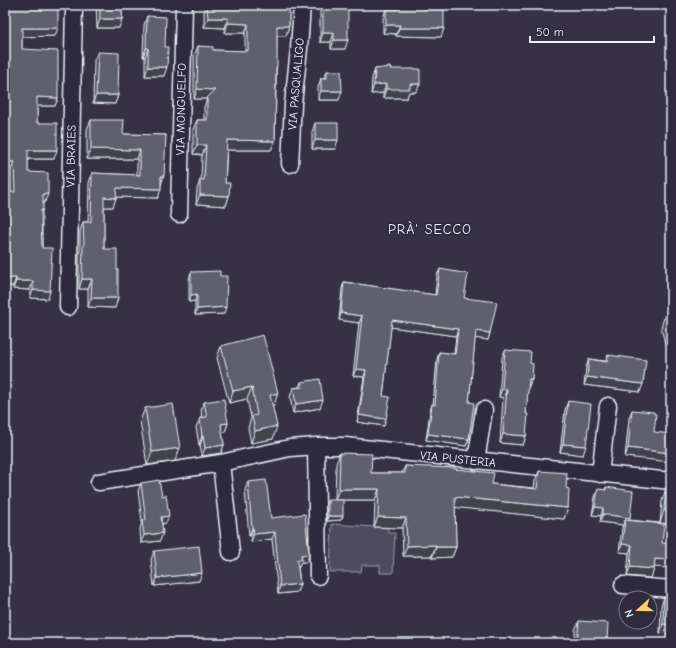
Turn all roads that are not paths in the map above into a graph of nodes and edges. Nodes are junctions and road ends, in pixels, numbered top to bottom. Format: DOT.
graph roads {
  1 [pos="74,5"];
  2 [pos="184,5"];
  3 [pos="302,5"];
  4 [pos="290,164"];
  5 [pos="179,214"];
  6 [pos="68,307"];
  7 [pos="608,406"];
  8 [pos="484,410"];
  9 [pos="316,446"];
  10 [pos="476,461"];
  11 [pos="221,464"];
  12 [pos="600,474"];
  13 [pos="671,481"];
  14 [pos="99,482"];
  15 [pos="231,552"];
  16 [pos="318,576"];
  17 [pos="623,585"];
  18 [pos="671,589"];
  1 -- 6 [label="street, VIA BRAIES"];
  2 -- 5 [label="street, VIA MONGUELFO"];
  3 -- 4 [label="street, VIA PASQUALIGO"];
  7 -- 12 [label="street"];
  8 -- 10 [label="street"];
  9 -- 10 [label="street, VIA PUSTERIA"];
  9 -- 11 [label="street, VIA PUSTERIA"];
  9 -- 16 [label="street"];
  10 -- 12 [label="street, VIA PUSTERIA"];
  11 -- 14 [label="street, VIA PUSTERIA"];
  11 -- 15 [label="street"];
  12 -- 13 [label="street, VIA PUSTERIA"];
  17 -- 18 [label="street"];
}
